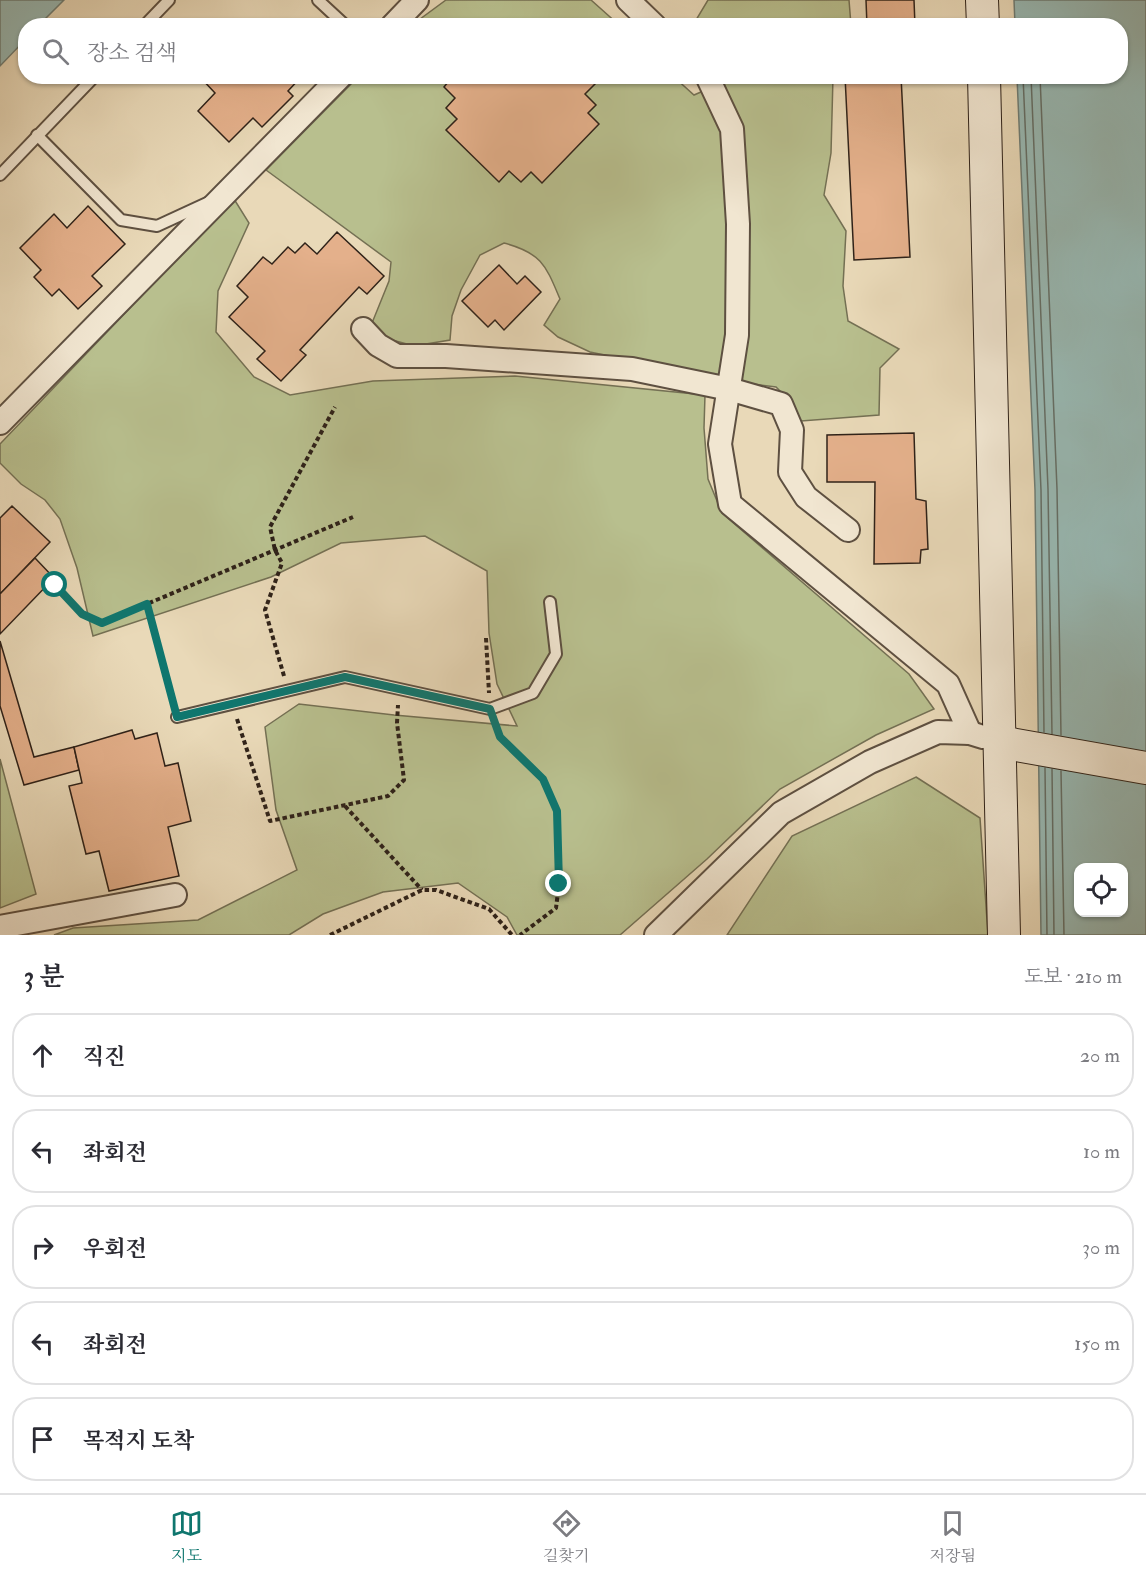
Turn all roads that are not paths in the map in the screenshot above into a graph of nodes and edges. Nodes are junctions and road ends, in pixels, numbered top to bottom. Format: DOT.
graph roads {
  1 [pos="169,0"];
  2 [pos="318,0"];
  3 [pos="417,0"];
  4 [pos="628,0"];
  5 [pos="982,0"];
  6 [pos="152,18"];
  7 [pos="337,18"];
  8 [pos="400,18"];
  9 [pos="647,18"];
  10 [pos="983,18"];
  11 [pos="86,84"];
  12 [pos="333,84"];
  13 [pos="711,84"];
  14 [pos="984,84"];
  15 [pos="37,135"];
  16 [pos="0,176"];
  17 [pos="225,194"];
  18 [pos="363,329"];
  19 [pos="729,389"];
  20 [pos="0,423"];
  21 [pos="848,530"];
  22 [pos="550,602"];
  23 [pos="177,717"];
  24 [pos="984,737"];
  25 [pos="1146,768"];
  26 [pos="175,895"];
  27 [pos="0,927"];
  28 [pos="656,935"];
  29 [pos="1004,935"];
  1 -- 6 [label="lane"];
  2 -- 7 [label="lane"];
  3 -- 8 [label="street"];
  4 -- 9 [label="street"];
  5 -- 10 [label="street"];
  11 -- 15 [label="lane"];
  12 -- 17 [label="street"];
  13 -- 19 [label="street"];
  14 -- 24 [label="street"];
  15 -- 16 [label="lane"];
  15 -- 17 [label="lane"];
  17 -- 20 [label="street"];
  18 -- 19 [label="street"];
  19 -- 21 [label="street"];
  19 -- 24 [label="street"];
  22 -- 23 [label="lane"];
  24 -- 25 [label="street"];
  24 -- 28 [label="street"];
  24 -- 29 [label="street"];
  26 -- 27 [label="street"];
}
